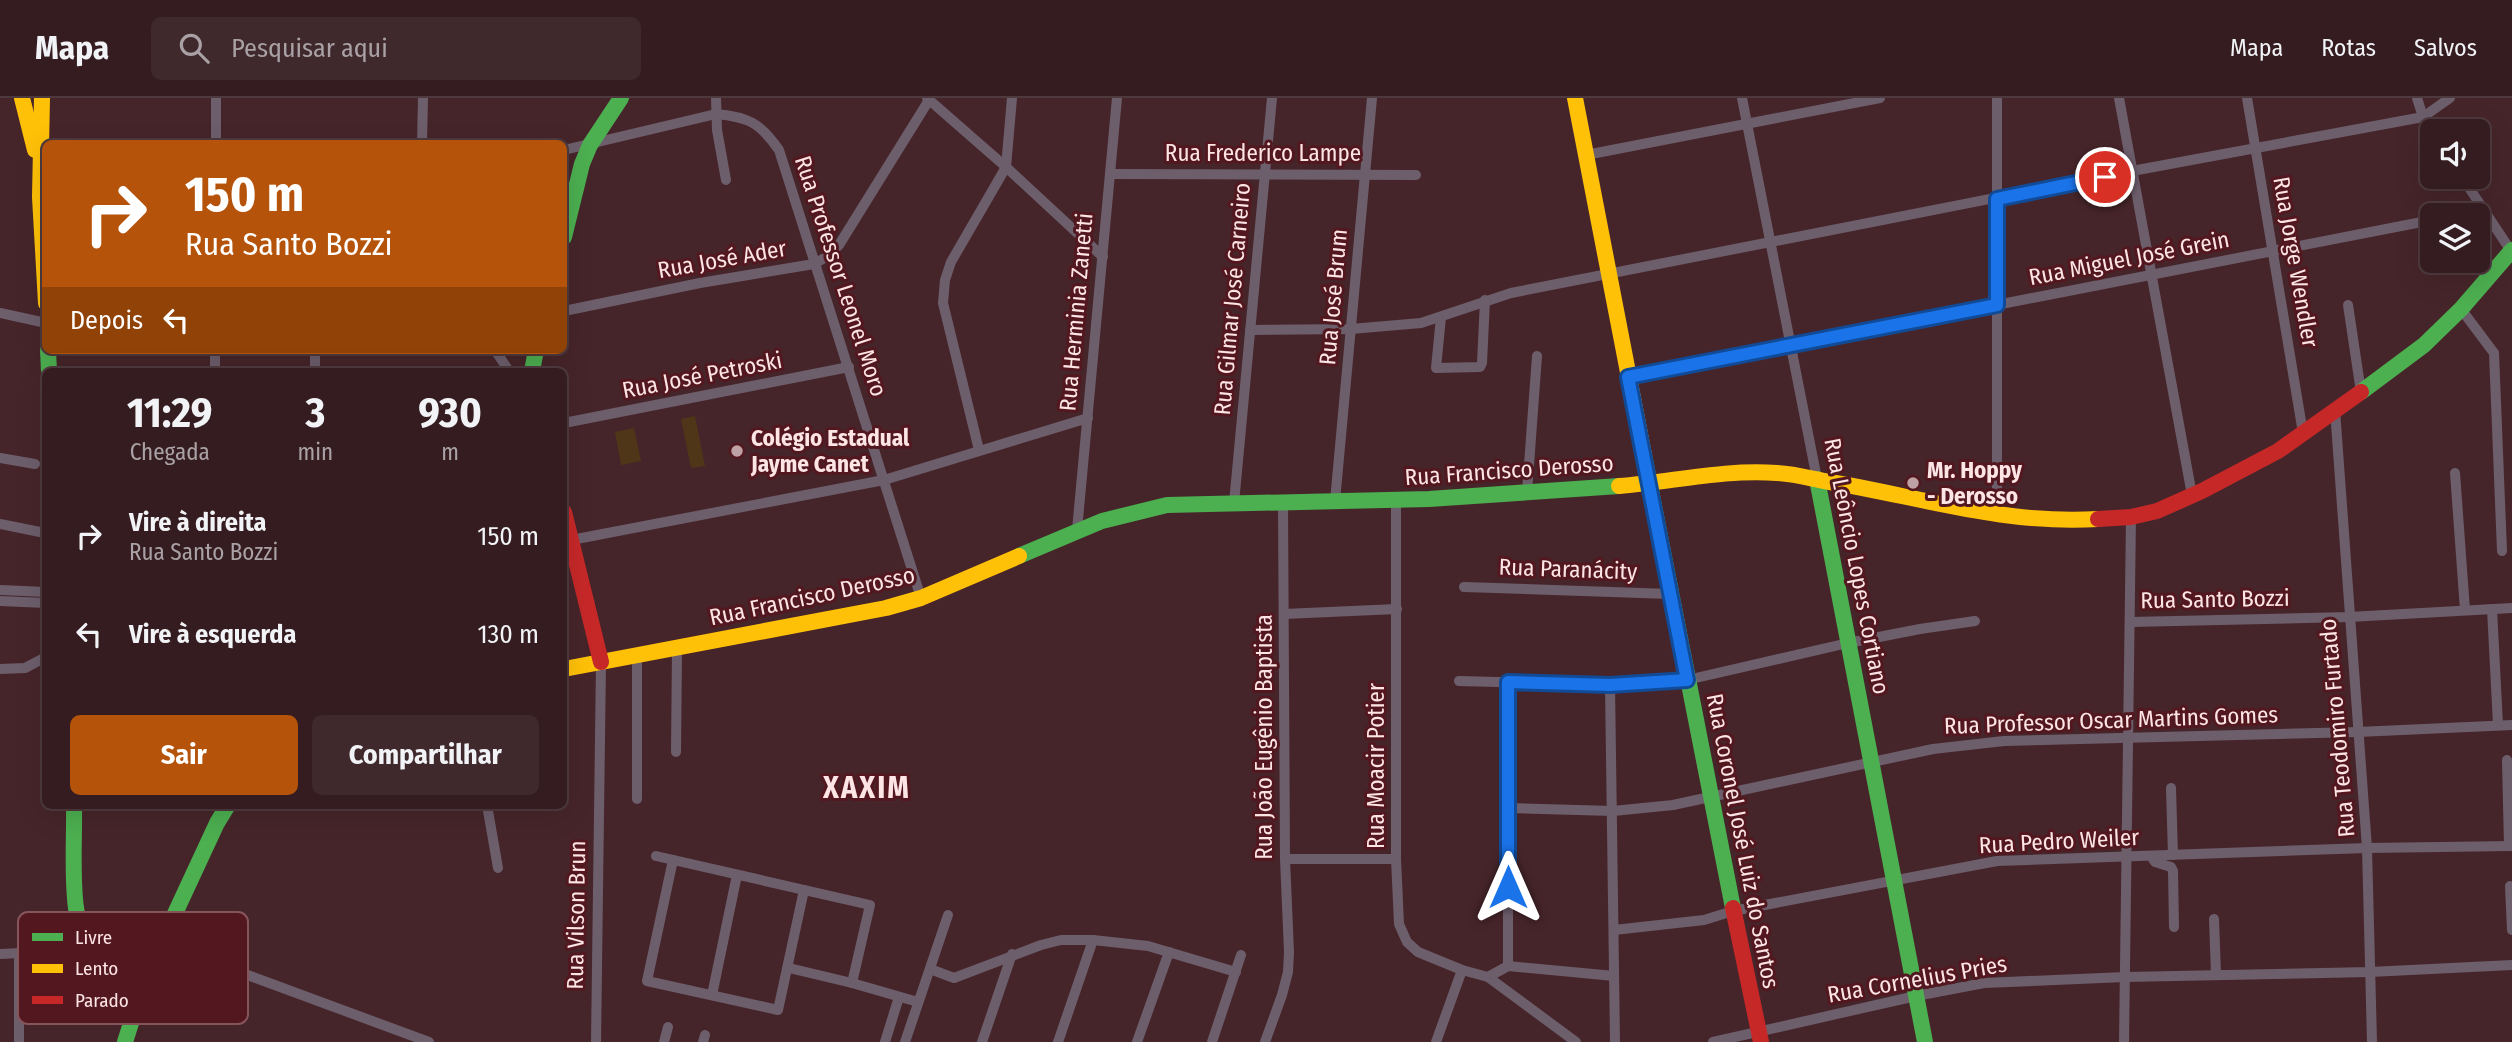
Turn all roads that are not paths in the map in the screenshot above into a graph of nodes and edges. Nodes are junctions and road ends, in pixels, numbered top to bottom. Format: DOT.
graph roads {
  1 [pos="22,98"];
  2 [pos="42,98"];
  3 [pos="216,98"];
  4 [pos="423,98"];
  5 [pos="621,98"];
  6 [pos="716,98"];
  7 [pos="1013,98"];
  8 [pos="1118,98"];
  9 [pos="1272,98"];
  10 [pos="1373,98"];
  11 [pos="1574,98"];
  12 [pos="1742,98"];
  13 [pos="1880,98"];
  14 [pos="1997,98"];
  15 [pos="2119,98"];
  16 [pos="2247,98"];
  17 [pos="2417,98"];
  18 [pos="2450,98"];
  19 [pos="928,99"];
  20 [pos="716,114"];
  21 [pos="2423,117"];
  22 [pos="1747,124"];
  23 [pos="216,140"];
  24 [pos="422,140"];
  25 [pos="590,145"];
  26 [pos="567,149"];
  27 [pos="2255,149"];
  28 [pos="1586,155"];
  29 [pos="1006,167"];
  30 [pos="2132,171"];
  31 [pos="41,173"];
  32 [pos="1110,174"];
  33 [pos="1366,174"];
  34 [pos="1265,175"];
  35 [pos="1416,175"];
  36 [pos="726,180"];
  37 [pos="1997,199"];
  38 [pos="42,203"];
  39 [pos="2490,219"];
  40 [pos="2420,222"];
  41 [pos="567,225"];
  42 [pos="1770,242"];
  43 [pos="2511,250"];
  44 [pos="2273,251"];
  45 [pos="1103,257"];
  46 [pos="814,264"];
  47 [pos="1608,273"];
  48 [pos="2152,275"];
  49 [pos="1485,300"];
  50 [pos="1997,305"];
  51 [pos="2348,305"];
  52 [pos="2461,309"];
  53 [pos="567,310"];
  54 [pos="0,313"];
  55 [pos="1441,317"];
  56 [pos="42,322"];
  57 [pos="1351,329"];
  58 [pos="1250,330"];
  59 [pos="1791,345"];
  60 [pos="1537,356"];
  61 [pos="849,368"];
  62 [pos="1628,377"];
  63 [pos="2361,392"];
  64 [pos="2335,410"];
  65 [pos="1088,418"];
  66 [pos="567,422"];
  67 [pos="2303,433"];
  68 [pos="979,450"];
  69 [pos="0,457"];
  70 [pos="35,464"];
  71 [pos="2455,473"];
  72 [pos="1817,479"];
  73 [pos="884,480"];
  74 [pos="1649,484"];
  75 [pos="1527,492"];
  76 [pos="2192,495"];
  77 [pos="1396,500"];
  78 [pos="1335,501"];
  79 [pos="1283,502"];
  80 [pos="1234,503"];
  81 [pos="1997,514"];
  82 [pos="2131,517"];
  83 [pos="0,524"];
  84 [pos="1077,530"];
  85 [pos="40,532"];
  86 [pos="567,540"];
  87 [pos="2502,551"];
  88 [pos="1464,587"];
  89 [pos="0,590"];
  90 [pos="42,592"];
  91 [pos="1670,594"];
  92 [pos="921,598"];
  93 [pos="0,601"];
  94 [pos="42,603"];
  95 [pos="2512,608"];
  96 [pos="1397,609"];
  97 [pos="2492,609"];
  98 [pos="2465,611"];
  99 [pos="1284,614"];
  100 [pos="2349,617"];
  101 [pos="1975,621"];
  102 [pos="2130,621"];
  103 [pos="1848,643"];
  104 [pos="677,648"];
  105 [pos="637,655"];
  106 [pos="42,659"];
  107 [pos="601,662"];
  108 [pos="567,668"];
  109 [pos="0,669"];
  110 [pos="1687,680"];
  111 [pos="1459,681"];
  112 [pos="1508,682"];
  113 [pos="1610,685"];
  114 [pos="2498,725"];
  115 [pos="2512,725"];
  116 [pos="2358,732"];
  117 [pos="2128,737"];
  118 [pos="677,752"];
  119 [pos="2507,760"];
  120 [pos="1871,763"];
  121 [pos="2171,788"];
  122 [pos="1710,797"];
  123 [pos="637,799"];
  124 [pos="1509,808"];
  125 [pos="74,809"];
  126 [pos="225,809"];
  127 [pos="488,809"];
  128 [pos="1613,811"];
  129 [pos="2511,846"];
  130 [pos="2367,848"];
  131 [pos="2173,855"];
  132 [pos="656,856"];
  133 [pos="2151,856"];
  134 [pos="2127,857"];
  135 [pos="1285,859"];
  136 [pos="1396,859"];
  137 [pos="673,860"];
  138 [pos="498,868"];
  139 [pos="737,875"];
  140 [pos="1894,882"];
  141 [pos="2510,886"];
  142 [pos="804,890"];
  143 [pos="1733,911"];
  144 [pos="79,912"];
  145 [pos="176,912"];
  146 [pos="948,915"];
  147 [pos="2214,919"];
  148 [pos="2174,927"];
  149 [pos="1614,930"];
  150 [pos="2512,930"];
  151 [pos="1093,940"];
  152 [pos="1148,946"];
  153 [pos="1169,952"];
  154 [pos="0,954"];
  155 [pos="18,954"];
  156 [pos="1012,954"];
  157 [pos="1241,955"];
  158 [pos="989,963"];
  159 [pos="2512,965"];
  160 [pos="1508,966"];
  161 [pos="789,968"];
  162 [pos="930,969"];
  163 [pos="1163,970"];
  164 [pos="1462,970"];
  165 [pos="1236,972"];
  166 [pos="2370,972"];
  167 [pos="248,975"];
  168 [pos="1614,975"];
  169 [pos="2216,975"];
  170 [pos="1005,976"];
  171 [pos="1488,977"];
  172 [pos="2125,977"];
  173 [pos="852,983"];
  174 [pos="712,995"];
  175 [pos="1916,996"];
  176 [pos="899,997"];
  177 [pos="918,1002"];
  178 [pos="19,1024"];
  179 [pos="130,1024"];
  180 [pos="668,1027"];
  181 [pos="889,1030"];
  182 [pos="1759,1037"];
  183 [pos="906,1039"];
  184 [pos="19,1042"];
  185 [pos="125,1042"];
  186 [pos="429,1042"];
  187 [pos="596,1042"];
  188 [pos="664,1042"];
  189 [pos="885,1042"];
  190 [pos="982,1042"];
  191 [pos="1058,1042"];
  192 [pos="1137,1042"];
  193 [pos="1212,1042"];
  194 [pos="1265,1042"];
  195 [pos="1436,1042"];
  196 [pos="1576,1042"];
  197 [pos="1615,1042"];
  198 [pos="1713,1042"];
  199 [pos="1925,1042"];
  200 [pos="2124,1042"];
  201 [pos="2372,1042"];
  1 -- 31 [label="main road"];
  2 -- 31 [label="main road"];
  3 -- 23 [label="street"];
  4 -- 24 [label="street"];
  5 -- 25 [label="main road"];
  6 -- 20 [label="street"];
  7 -- 29 [label="street"];
  8 -- 32 [label="street, Rua Herminia Zanetti"];
  9 -- 34 [label="street, Rua Gilmar José Carneiro"];
  10 -- 33 [label="street, Rua José Brum"];
  11 -- 28 [label="main road, Rua Coronel José Luiz do Santos"];
  12 -- 22 [label="street, Rua Leôncio Lopes Cortiano"];
  13 -- 22 [label="street"];
  14 -- 37 [label="street"];
  15 -- 30 [label="street"];
  16 -- 27 [label="street, Rua Jorge Wendler"];
  17 -- 21 [label="street"];
  18 -- 21 [label="street"];
  19 -- 29 [label="street"];
  19 -- 46 [label="street, Rua José Ader"];
  20 -- 25 [label="street, Rua Professor Leonel Moro"];
  20 -- 36 [label="street"];
  20 -- 46 [label="street, Rua Professor Leonel Moro"];
  21 -- 27 [label="street"];
  22 -- 28 [label="street"];
  22 -- 42 [label="street, Rua Leôncio Lopes Cortiano"];
  25 -- 26 [label="street, Rua Professor Leonel Moro"];
  25 -- 41 [label="main road"];
  27 -- 30 [label="street"];
  27 -- 44 [label="street, Rua Jorge Wendler"];
  28 -- 47 [label="main road, Rua Coronel José Luiz do Santos"];
  29 -- 45 [label="street"];
  29 -- 68 [label="street"];
  30 -- 37 [label="street"];
  30 -- 48 [label="street"];
  31 -- 38 [label="main road"];
  32 -- 34 [label="street, Rua Frederico Lampe"];
  32 -- 45 [label="street, Rua Herminia Zanetti"];
  33 -- 34 [label="street, Rua Frederico Lampe"];
  33 -- 35 [label="street, Rua Frederico Lampe"];
  33 -- 57 [label="street, Rua José Brum"];
  34 -- 58 [label="street, Rua Gilmar José Carneiro"];
  37 -- 42 [label="street"];
  37 -- 50 [label="street"];
  39 -- 43 [label="street"];
  40 -- 44 [label="street, Rua Miguel José Grein"];
  42 -- 47 [label="street"];
  42 -- 59 [label="street, Rua Leôncio Lopes Cortiano"];
  43 -- 52 [label="main road, Rua Francisco Derosso"];
  44 -- 48 [label="street, Rua Miguel José Grein"];
  44 -- 67 [label="street, Rua Jorge Wendler"];
  45 -- 65 [label="street, Rua Herminia Zanetti"];
  46 -- 53 [label="street, Rua José Ader"];
  46 -- 61 [label="street, Rua Professor Leonel Moro"];
  47 -- 49 [label="street"];
  47 -- 62 [label="main road, Rua Coronel José Luiz do Santos"];
  48 -- 50 [label="street, Rua Miguel José Grein"];
  48 -- 76 [label="street"];
  49 -- 55 [label="street"];
  49 -- 55 [label="street"];
  50 -- 59 [label="street, Rua Miguel José Grein"];
  50 -- 81 [label="street"];
  51 -- 63 [label="street"];
  52 -- 63 [label="main road, Rua Francisco Derosso"];
  52 -- 87 [label="street"];
  54 -- 56 [label="street"];
  55 -- 57 [label="street"];
  57 -- 58 [label="street"];
  57 -- 78 [label="street, Rua José Brum"];
  58 -- 80 [label="street, Rua Gilmar José Carneiro"];
  59 -- 62 [label="street, Rua Miguel José Grein"];
  59 -- 72 [label="street, Rua Leôncio Lopes Cortiano"];
  60 -- 75 [label="street"];
  61 -- 66 [label="street, Rua José Petroski"];
  61 -- 73 [label="street, Rua Professor Leonel Moro"];
  62 -- 74 [label="main road, Rua Coronel José Luiz do Santos"];
  63 -- 64 [label="main road, Rua Francisco Derosso"];
  64 -- 67 [label="main road, Rua Francisco Derosso"];
  64 -- 100 [label="street, Rua Teodomiro Furtado"];
  65 -- 68 [label="street"];
  65 -- 84 [label="street, Rua Herminia Zanetti"];
  67 -- 76 [label="main road, Rua Francisco Derosso"];
  68 -- 73 [label="street"];
  69 -- 70 [label="street"];
  71 -- 98 [label="street"];
  72 -- 74 [label="main road, Rua Francisco Derosso"];
  72 -- 81 [label="main road, Rua Francisco Derosso"];
  72 -- 103 [label="main road, Rua Leôncio Lopes Cortiano"];
  73 -- 86 [label="street"];
  73 -- 92 [label="street, Rua Professor Leonel Moro"];
  74 -- 75 [label="main road, Rua Francisco Derosso"];
  74 -- 91 [label="main road, Rua Coronel José Luiz do Santos"];
  75 -- 77 [label="main road, Rua Francisco Derosso"];
  76 -- 82 [label="main road, Rua Francisco Derosso"];
  77 -- 78 [label="main road, Rua Francisco Derosso"];
  77 -- 96 [label="street, Rua Moacir Potier"];
  78 -- 79 [label="main road, Rua Francisco Derosso"];
  79 -- 80 [label="main road, Rua Francisco Derosso"];
  79 -- 99 [label="street, Rua João Eugênio Baptista"];
  80 -- 84 [label="main road, Rua Francisco Derosso"];
  81 -- 82 [label="main road, Rua Francisco Derosso"];
  82 -- 102 [label="street"];
  83 -- 85 [label="street"];
  84 -- 92 [label="main road, Rua Francisco Derosso"];
  86 -- 107 [label="main road"];
  88 -- 91 [label="street, Rua Paranácity"];
  89 -- 90 [label="street"];
  91 -- 110 [label="main road, Rua Coronel José Luiz do Santos"];
  92 -- 104 [label="main road, Rua Francisco Derosso"];
  93 -- 94 [label="street"];
  95 -- 97 [label="street, Rua Santo Bozzi"];
  96 -- 99 [label="street"];
  96 -- 136 [label="street, Rua Moacir Potier"];
  97 -- 98 [label="street, Rua Santo Bozzi"];
  97 -- 114 [label="street"];
  98 -- 100 [label="street, Rua Santo Bozzi"];
  99 -- 135 [label="street, Rua João Eugênio Baptista"];
  100 -- 102 [label="street, Rua Santo Bozzi"];
  100 -- 116 [label="street, Rua Teodomiro Furtado"];
  101 -- 103 [label="street"];
  102 -- 117 [label="street"];
  103 -- 110 [label="street"];
  103 -- 120 [label="main road, Rua Leôncio Lopes Cortiano"];
  104 -- 105 [label="main road, Rua Francisco Derosso"];
  104 -- 118 [label="street"];
  105 -- 107 [label="main road, Rua Francisco Derosso"];
  105 -- 123 [label="street"];
  106 -- 109 [label="street"];
  107 -- 108 [label="main road, Rua Francisco Derosso"];
  107 -- 187 [label="street, Rua Vilson Brun"];
  110 -- 113 [label="street"];
  110 -- 122 [label="main road, Rua Coronel José Luiz do Santos"];
  111 -- 112 [label="street"];
  112 -- 113 [label="street"];
  112 -- 124 [label="street"];
  113 -- 128 [label="street"];
  114 -- 115 [label="street, Rua Professor Oscar Martins Gomes"];
  114 -- 116 [label="street, Rua Professor Oscar Martins Gomes"];
  116 -- 117 [label="street, Rua Professor Oscar Martins Gomes"];
  116 -- 130 [label="street, Rua Teodomiro Furtado"];
  117 -- 120 [label="street, Rua Professor Oscar Martins Gomes"];
  117 -- 134 [label="street"];
  119 -- 129 [label="street"];
  120 -- 122 [label="street, Rua Professor Oscar Martins Gomes"];
  120 -- 140 [label="main road, Rua Leôncio Lopes Cortiano"];
  121 -- 131 [label="street"];
  122 -- 128 [label="street, Rua Professor Oscar Martins Gomes"];
  122 -- 143 [label="main road, Rua Coronel José Luiz do Santos"];
  124 -- 128 [label="street, Rua Professor Oscar Martins Gomes"];
  124 -- 160 [label="street"];
  125 -- 144 [label="main road"];
  126 -- 145 [label="main road"];
  127 -- 138 [label="street"];
  128 -- 149 [label="street"];
  129 -- 130 [label="street, Rua Pedro Weiler"];
  130 -- 131 [label="street, Rua Pedro Weiler"];
  130 -- 166 [label="street, Rua Teodomiro Furtado"];
  131 -- 133 [label="street, Rua Pedro Weiler"];
  132 -- 137 [label="street"];
  133 -- 134 [label="street, Rua Pedro Weiler"];
  133 -- 148 [label="street"];
  134 -- 140 [label="street, Rua Pedro Weiler"];
  134 -- 172 [label="street"];
  135 -- 136 [label="street"];
  135 -- 194 [label="street, Rua João Eugênio Baptista"];
  136 -- 164 [label="street, Rua Moacir Potier"];
  137 -- 139 [label="street"];
  137 -- 174 [label="street"];
  139 -- 142 [label="street"];
  139 -- 174 [label="street"];
  140 -- 143 [label="street, Rua Pedro Weiler"];
  140 -- 175 [label="main road, Rua Leôncio Lopes Cortiano"];
  141 -- 150 [label="street"];
  142 -- 161 [label="street"];
  142 -- 173 [label="street"];
  143 -- 149 [label="street, Rua Pedro Weiler"];
  143 -- 182 [label="main road, Rua Coronel José Luiz do Santos"];
  146 -- 162 [label="street"];
  147 -- 169 [label="street"];
  149 -- 168 [label="street"];
  151 -- 152 [label="street"];
  151 -- 156 [label="street"];
  151 -- 191 [label="street"];
  152 -- 153 [label="street"];
  152 -- 163 [label="street"];
  153 -- 163 [label="street"];
  153 -- 165 [label="street"];
  154 -- 155 [label="street"];
  156 -- 158 [label="street"];
  156 -- 170 [label="street"];
  157 -- 165 [label="street"];
  158 -- 162 [label="street"];
  158 -- 170 [label="street"];
  159 -- 166 [label="street, Rua Cornelius Pries"];
  160 -- 168 [label="street"];
  160 -- 171 [label="street"];
  161 -- 173 [label="street"];
  161 -- 174 [label="street"];
  162 -- 177 [label="street"];
  163 -- 192 [label="street"];
  164 -- 171 [label="street, Rua Moacir Potier"];
  164 -- 195 [label="street"];
  165 -- 193 [label="street"];
  166 -- 169 [label="street, Rua Cornelius Pries"];
  166 -- 201 [label="street, Rua Teodomiro Furtado"];
  167 -- 186 [label="street"];
  168 -- 197 [label="street"];
  169 -- 172 [label="street, Rua Cornelius Pries"];
  170 -- 190 [label="street"];
  171 -- 196 [label="street"];
  172 -- 175 [label="street, Rua Cornelius Pries"];
  172 -- 200 [label="street"];
  173 -- 176 [label="street"];
  175 -- 182 [label="street, Rua Cornelius Pries"];
  175 -- 199 [label="main road, Rua Leôncio Lopes Cortiano"];
  176 -- 177 [label="street"];
  176 -- 181 [label="street"];
  177 -- 183 [label="street"];
  178 -- 184 [label="street"];
  179 -- 185 [label="main road"];
  180 -- 188 [label="street"];
  181 -- 183 [label="street"];
  181 -- 189 [label="street"];
  182 -- 198 [label="street, Rua Cornelius Pries"];
}
